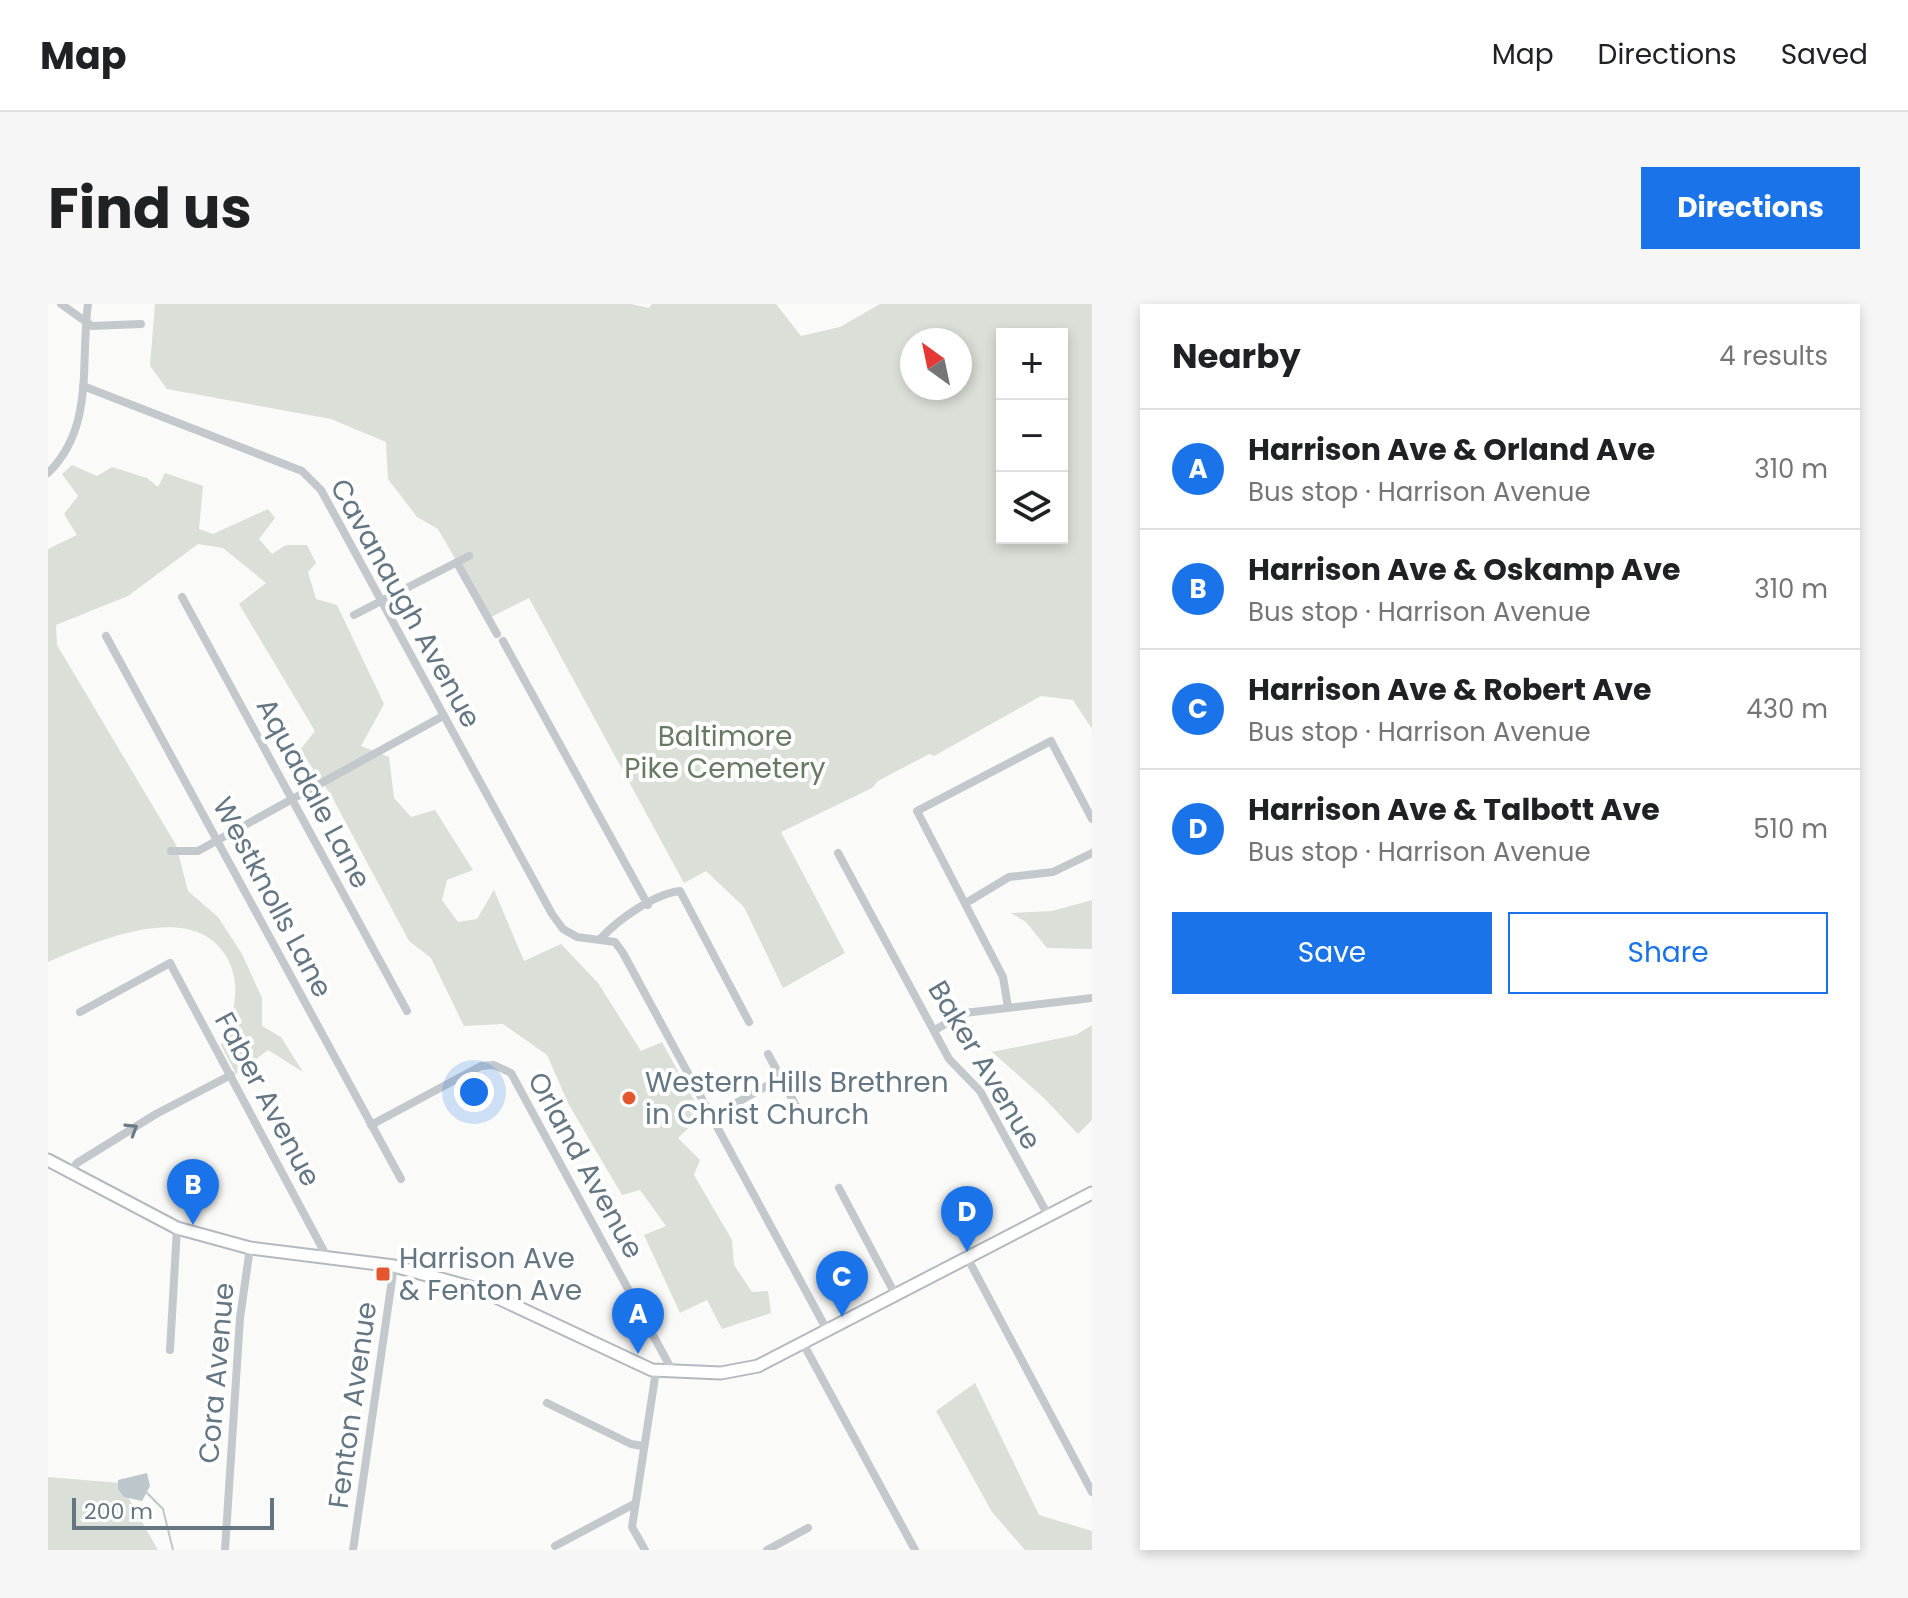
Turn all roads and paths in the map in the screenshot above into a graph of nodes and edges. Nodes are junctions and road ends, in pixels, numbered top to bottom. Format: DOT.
graph roads {
  1 [pos="61,304"];
  2 [pos="88,304"];
  3 [pos="85,324"];
  4 [pos="141,324"];
  5 [pos="83,386"];
  6 [pos="48,473"];
  7 [pos="469,556"];
  8 [pos="457,563"];
  9 [pos="182,597"];
  10 [pos="381,601"];
  11 [pos="354,615"];
  12 [pos="106,636"];
  13 [pos="443,716"];
  14 [pos="293,800"];
  15 [pos="1092,819"];
  16 [pos="217,841"];
  17 [pos="171,851"];
  18 [pos="838,853"];
  19 [pos="1092,853"];
  20 [pos="966,903"];
  21 [pos="648,905"];
  22 [pos="601,938"];
  23 [pos="1092,998"];
  24 [pos="1008,1007"];
  25 [pos="407,1011"];
  26 [pos="80,1012"];
  27 [pos="749,1022"];
  28 [pos="935,1030"];
  29 [pos="768,1054"];
  30 [pos="231,1075"];
  31 [pos="781,1078"];
  32 [pos="713,1116"];
  33 [pos="802,1117"];
  34 [pos="371,1125"];
  35 [pos="48,1160"];
  36 [pos="69,1173"];
  37 [pos="401,1179"];
  38 [pos="839,1188"];
  39 [pos="1091,1195"];
  40 [pos="1049,1217"];
  41 [pos="177,1228"];
  42 [pos="250,1248"];
  43 [pos="327,1257"];
  44 [pos="968,1259"];
  45 [pos="394,1266"];
  46 [pos="896,1296"];
  47 [pos="828,1332"];
  48 [pos="804,1345"];
  49 [pos="170,1350"];
  50 [pos="656,1371"];
  51 [pos="674,1373"];
  52 [pos="547,1403"];
  53 [pos="643,1446"];
  54 [pos="1092,1492"];
  55 [pos="634,1504"];
  56 [pos="808,1528"];
  57 [pos="555,1546"];
  58 [pos="225,1550"];
  59 [pos="353,1550"];
  60 [pos="645,1550"];
  61 [pos="767,1550"];
  62 [pos="915,1550"];
  1 -- 3 [label="street"];
  2 -- 3 [label="street"];
  3 -- 4 [label="street"];
  3 -- 5 [label="street"];
  5 -- 6 [label="street"];
  5 -- 10 [label="street, Cavanaugh Avenue"];
  7 -- 8 [label="street"];
  8 -- 10 [label="street"];
  8 -- 21 [label="street"];
  9 -- 14 [label="street, Aquadale Lane"];
  10 -- 11 [label="street"];
  10 -- 13 [label="street, Cavanaugh Avenue"];
  12 -- 16 [label="street, Westknolls Lane"];
  13 -- 14 [label="street"];
  13 -- 22 [label="street, Cavanaugh Avenue"];
  14 -- 16 [label="street"];
  14 -- 25 [label="street, Aquadale Lane"];
  15 -- 20 [label="street"];
  16 -- 17 [label="street"];
  16 -- 34 [label="street, Westknolls Lane"];
  18 -- 28 [label="street, Baker Avenue"];
  19 -- 20 [label="street"];
  20 -- 24 [label="street"];
  21 -- 22 [label="street"];
  21 -- 27 [label="street"];
  22 -- 32 [label="street"];
  23 -- 24 [label="street"];
  24 -- 28 [label="street"];
  26 -- 30 [label="street, Faber Avenue"];
  28 -- 40 [label="street, Baker Avenue"];
  29 -- 31 [label="street"];
  36 -- 30 [label="street, one-way"];
  30 -- 43 [label="street, Faber Avenue"];
  31 -- 32 [label="street"];
  31 -- 33 [label="street"];
  32 -- 47 [label="street"];
  34 -- 37 [label="street, Westknolls Lane"];
  34 -- 51 [label="street, Orland Avenue"];
  35 -- 36 [label="main road"];
  36 -- 41 [label="main road"];
  38 -- 46 [label="street"];
  39 -- 40 [label="main road"];
  40 -- 44 [label="main road"];
  41 -- 42 [label="main road"];
  41 -- 49 [label="street"];
  42 -- 43 [label="main road"];
  42 -- 58 [label="street, Cora Avenue"];
  43 -- 45 [label="main road"];
  44 -- 46 [label="main road"];
  44 -- 54 [label="street"];
  45 -- 50 [label="main road"];
  45 -- 59 [label="street, Fenton Avenue"];
  46 -- 47 [label="main road"];
  47 -- 48 [label="main road"];
  48 -- 51 [label="main road"];
  48 -- 62 [label="street"];
  50 -- 51 [label="main road"];
  50 -- 53 [label="street"];
  52 -- 53 [label="street"];
  53 -- 55 [label="street"];
  55 -- 57 [label="street"];
  55 -- 60 [label="street"];
  56 -- 61 [label="street"];
}
